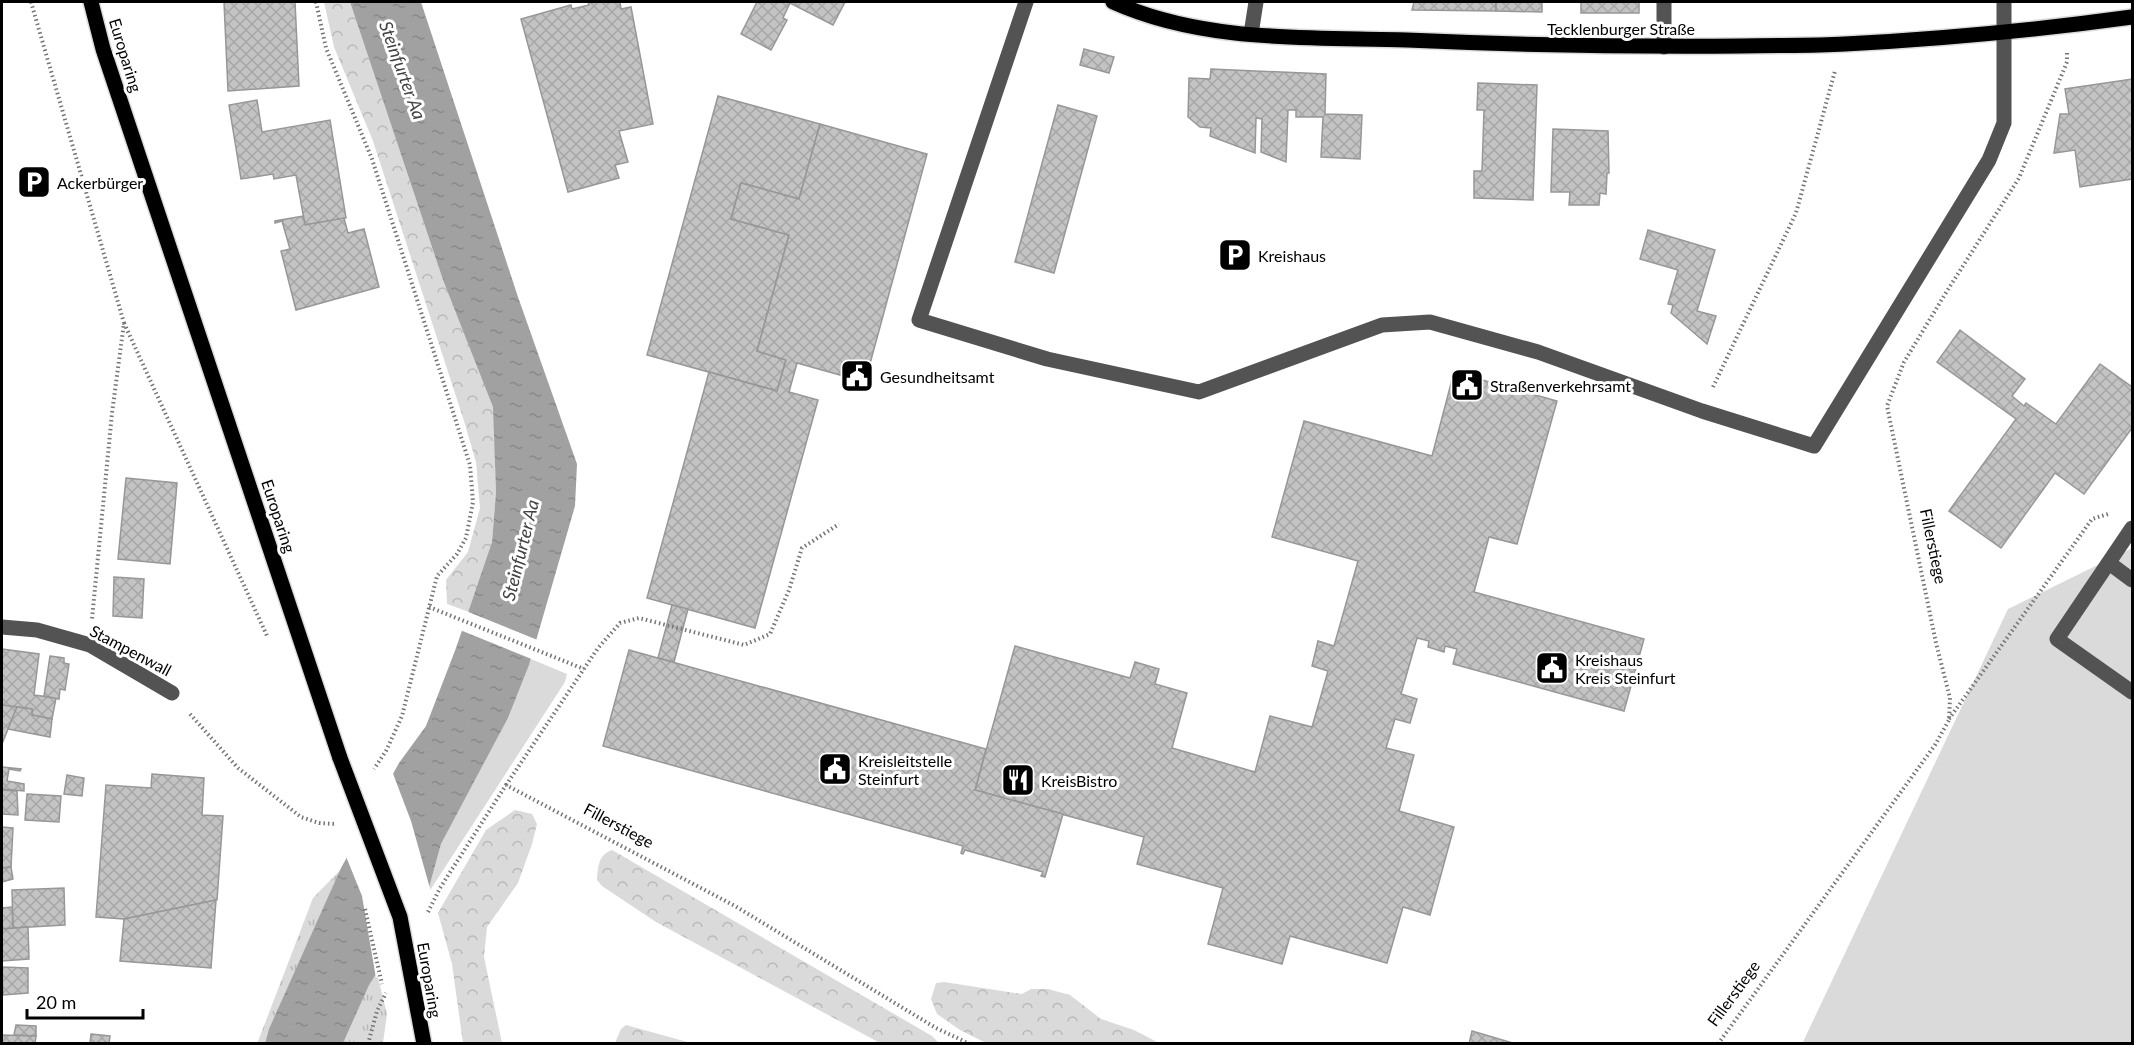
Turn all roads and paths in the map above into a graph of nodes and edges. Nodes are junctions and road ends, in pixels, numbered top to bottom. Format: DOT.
graph roads {
  1 [pos="31,2"];
  2 [pos="91,2"];
  3 [pos="316,2"];
  4 [pos="1026,2"];
  5 [pos="1113,2"];
  6 [pos="1256,2"];
  7 [pos="1664,2"];
  8 [pos="2004,2"];
  9 [pos="2133,17"];
  10 [pos="2067,26"];
  11 [pos="2004,32"];
  12 [pos="1251,34"];
  13 [pos="1843,44"];
  14 [pos="1664,47"];
  15 [pos="124,323"];
  16 [pos="1702,411"];
  17 [pos="2116,512"];
  18 [pos="839,524"];
  19 [pos="2133,528"];
  20 [pos="2109,563"];
  21 [pos="2133,580"];
  22 [pos="429,608"];
  23 [pos="2,627"];
  24 [pos="270,642"];
  25 [pos="90,645"];
  26 [pos="584,669"];
  27 [pos="2133,692"];
  28 [pos="172,693"];
  29 [pos="1949,720"];
  30 [pos="386,751"];
  31 [pos="506,785"];
  32 [pos="334,818"];
  33 [pos="365,907"];
  34 [pos="424,919"];
  35 [pos="387,990"];
  36 [pos="387,1009"];
  37 [pos="368,1044"];
  38 [pos="424,1044"];
  39 [pos="970,1044"];
  40 [pos="1718,1044"];
  1 -- 15 [label="path"];
  2 -- 38 [label="main road, Europaring, bridge"];
  3 -- 22 [label="path"];
  4 -- 16 [label="street"];
  5 -- 12 [label="main road, Tecklenburger Straße"];
  6 -- 12 [label="street"];
  7 -- 14 [label="street"];
  8 -- 11 [label="street"];
  9 -- 10 [label="main road, Tecklenburger Straße"];
  10 -- 11 [label="main road, Tecklenburger Straße"];
  10 -- 29 [label="path, Fillerstiege"];
  11 -- 13 [label="main road, Tecklenburger Straße"];
  11 -- 16 [label="street"];
  12 -- 14 [label="main road, Tecklenburger Straße"];
  13 -- 14 [label="main road, Tecklenburger Straße"];
  13 -- 16 [label="path"];
  15 -- 24 [label="path"];
  15 -- 25 [label="path"];
  17 -- 29 [label="path"];
  18 -- 26 [label="path"];
  19 -- 20 [label="street"];
  20 -- 21 [label="street"];
  20 -- 27 [label="street"];
  22 -- 26 [label="path"];
  22 -- 30 [label="path"];
  23 -- 25 [label="street, Stampenwall"];
  25 -- 28 [label="street, Stampenwall"];
  26 -- 31 [label="path"];
  28 -- 32 [label="path"];
  29 -- 40 [label="path, Fillerstiege"];
  31 -- 34 [label="path"];
  31 -- 39 [label="path, Fillerstiege"];
  33 -- 36 [label="path, bridge"];
  35 -- 37 [label="path"];
}
